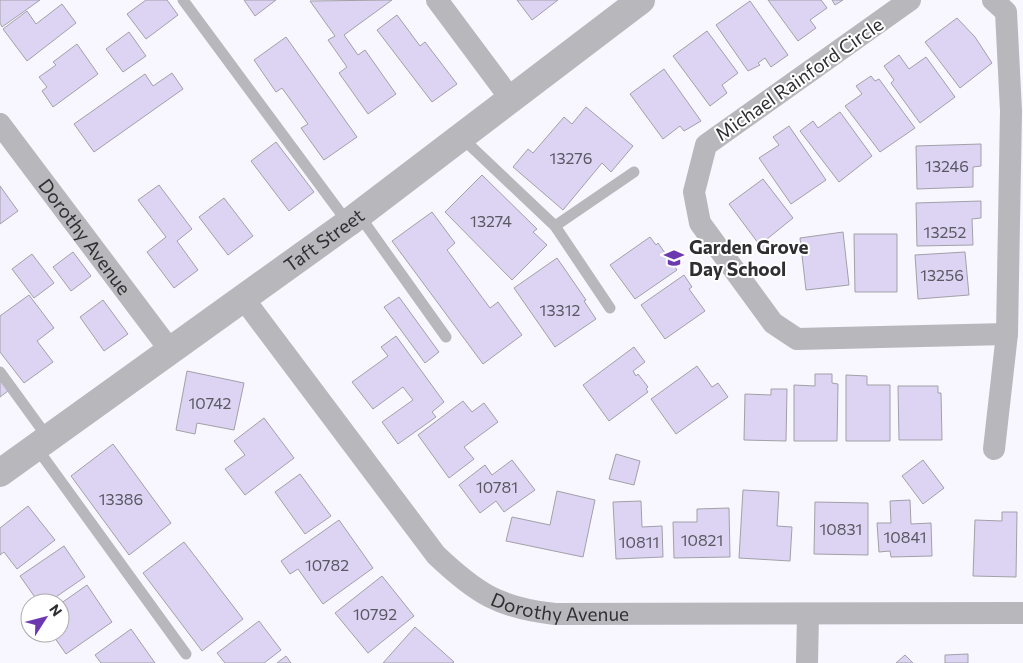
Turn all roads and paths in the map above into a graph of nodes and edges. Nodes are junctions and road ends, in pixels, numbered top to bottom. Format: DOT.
graph roads {
  1 [pos="183,0"];
  2 [pos="437,0"];
  3 [pos="641,0"];
  4 [pos="910,0"];
  5 [pos="993,0"];
  6 [pos="510,98"];
  7 [pos="1017,110"];
  8 [pos="0,124"];
  9 [pos="460,136"];
  10 [pos="634,172"];
  11 [pos="353,219"];
  12 [pos="556,226"];
  13 [pos="244,298"];
  14 [pos="610,308"];
  15 [pos="1007,334"];
  16 [pos="446,337"];
  17 [pos="170,350"];
  18 [pos="0,372"];
  19 [pos="42,442"];
  20 [pos="994,449"];
  21 [pos="0,473"];
  22 [pos="1023,614"];
  23 [pos="808,615"];
  24 [pos="186,654"];
  25 [pos="807,663"];
  1 -- 11 [label="lane"];
  2 -- 6 [label="street"];
  3 -- 6 [label="street, Taft Street"];
  4 -- 15 [label="street, Michael Rainford Circle"];
  5 -- 7 [label="street"];
  6 -- 9 [label="street, Taft Street"];
  7 -- 15 [label="street"];
  8 -- 17 [label="street, Dorothy Avenue"];
  9 -- 11 [label="street, Taft Street"];
  9 -- 12 [label="lane"];
  10 -- 12 [label="lane"];
  11 -- 13 [label="street, Taft Street"];
  11 -- 16 [label="lane"];
  12 -- 14 [label="lane"];
  13 -- 17 [label="street, Taft Street"];
  13 -- 23 [label="street, Dorothy Avenue"];
  15 -- 20 [label="street"];
  17 -- 19 [label="street, Taft Street"];
  18 -- 19 [label="lane"];
  19 -- 21 [label="street, Taft Street"];
  19 -- 24 [label="lane"];
  22 -- 23 [label="street, Dorothy Avenue"];
  23 -- 25 [label="street"];
}
